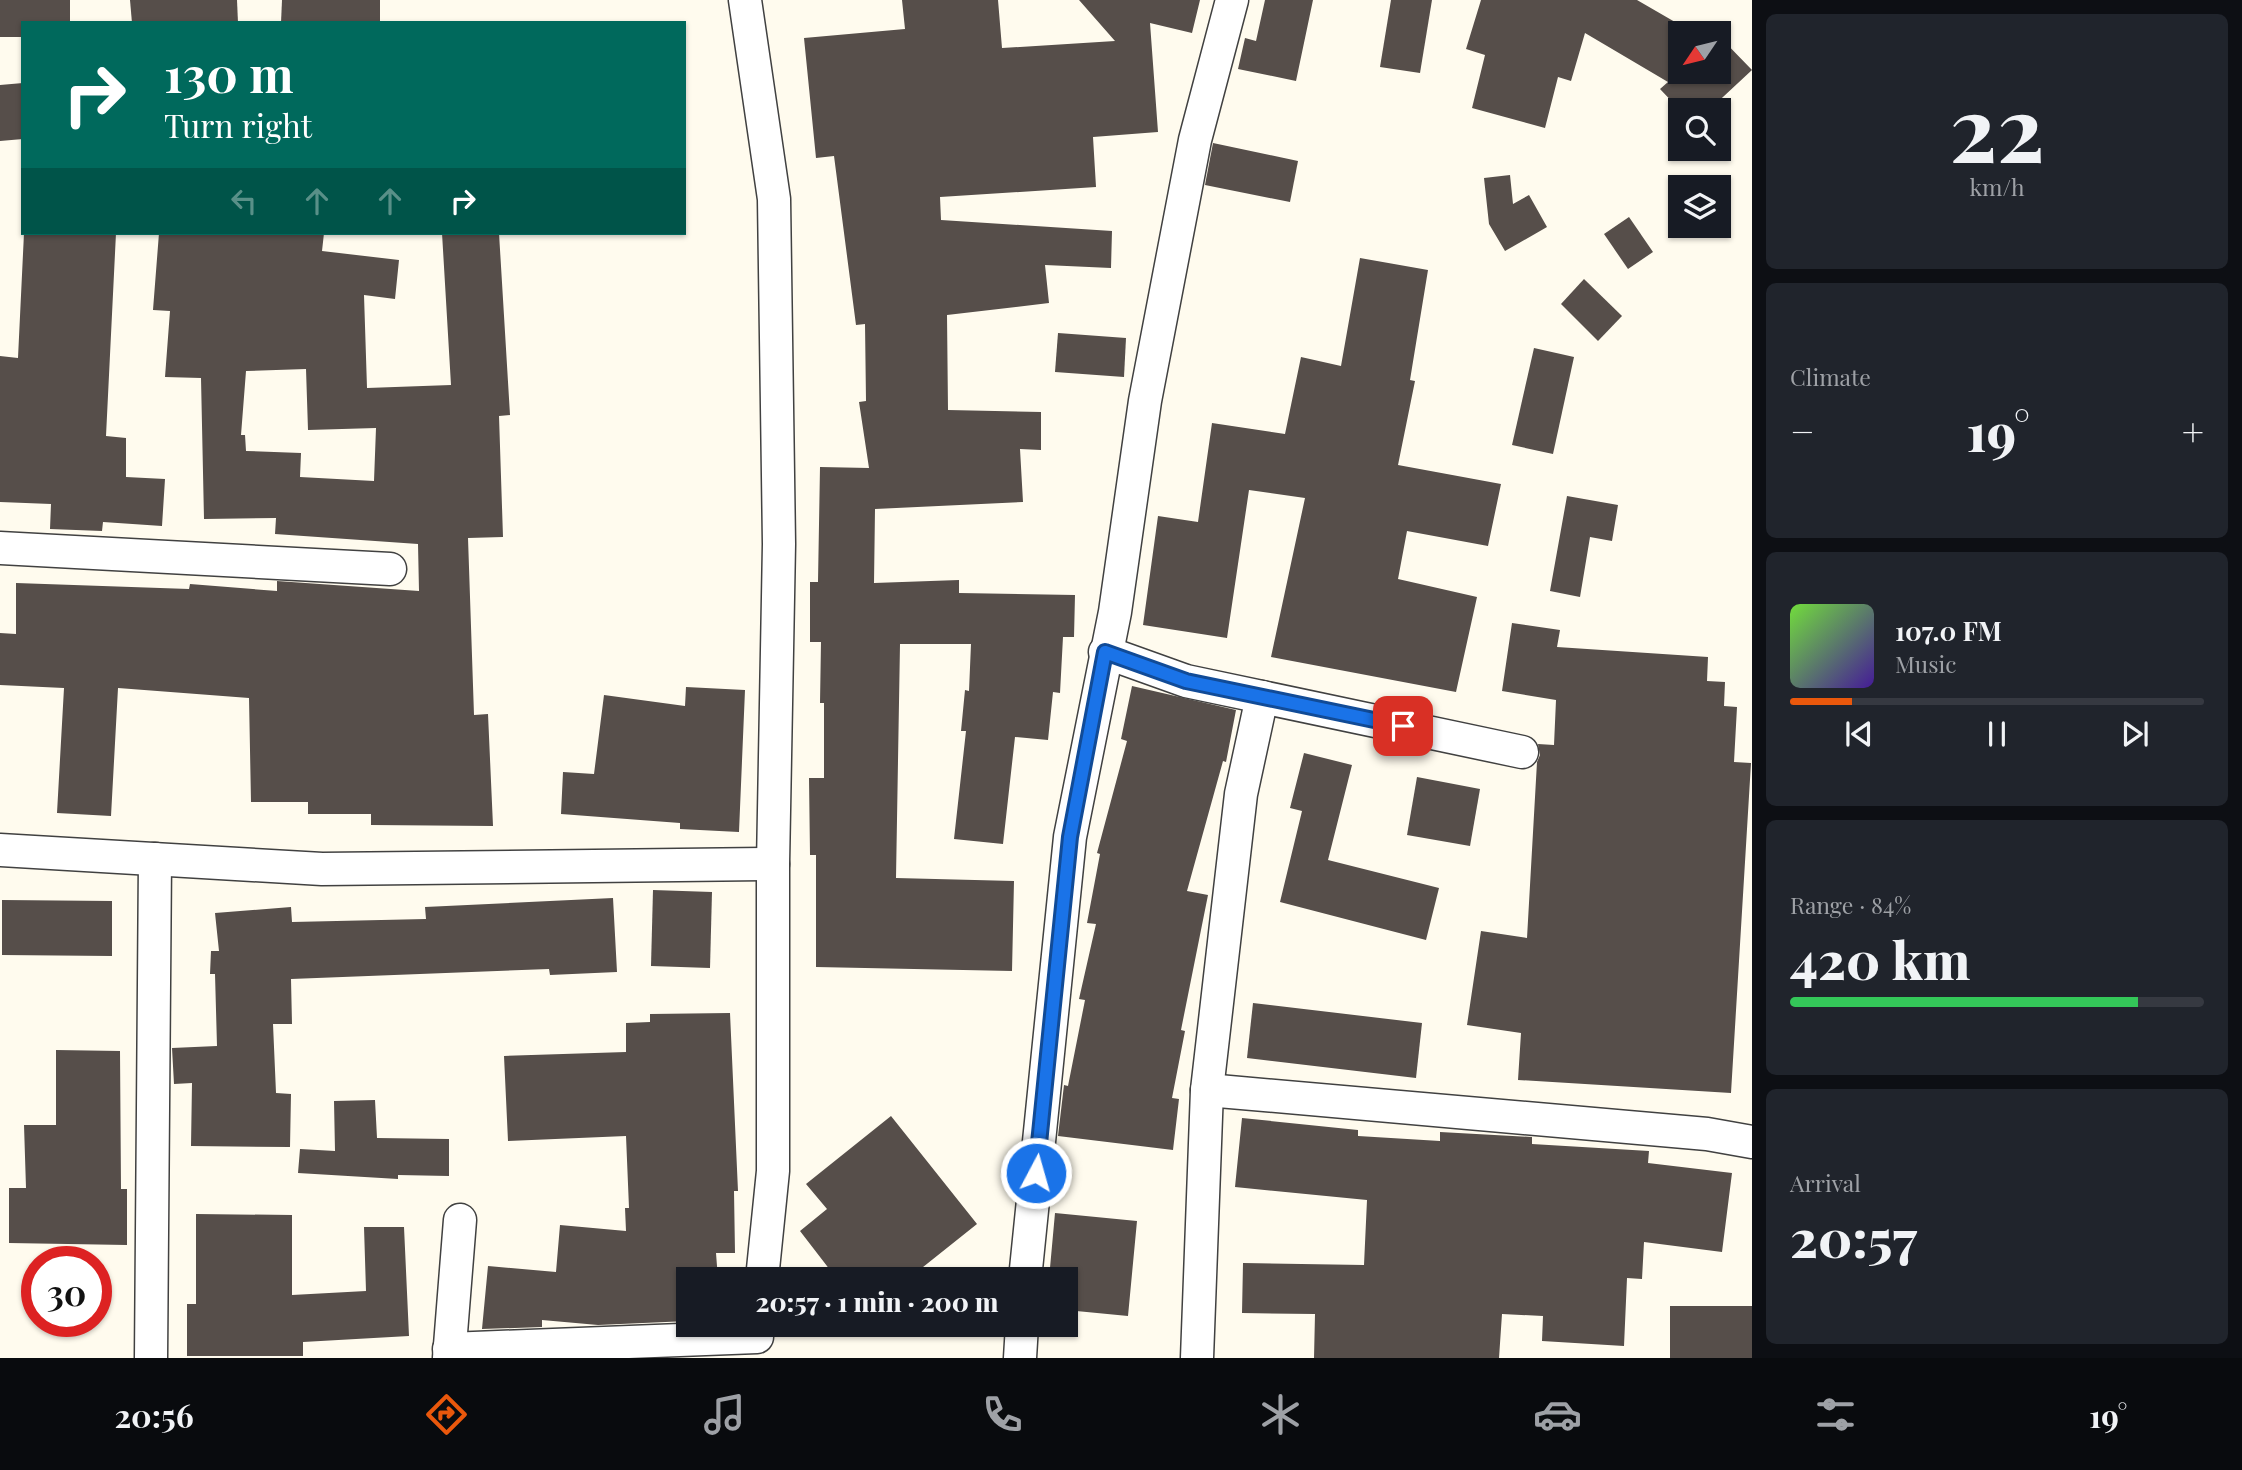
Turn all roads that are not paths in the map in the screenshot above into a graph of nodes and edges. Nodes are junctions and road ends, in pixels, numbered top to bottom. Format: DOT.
graph roads {
  1 [pos="745,0"];
  2 [pos="1232,0"];
  3 [pos="0,548"];
  4 [pos="390,569"];
  5 [pos="1105,652"];
  6 [pos="1262,697"];
  7 [pos="1522,752"];
  8 [pos="0,850"];
  9 [pos="155,859"];
  10 [pos="773,864"];
  11 [pos="1207,1090"];
  12 [pos="1752,1142"];
  13 [pos="460,1220"];
  14 [pos="763,1267"];
  15 [pos="1026,1267"];
  16 [pos="1021,1337"];
  17 [pos="756,1340"];
  18 [pos="449,1354"];
  19 [pos="151,1358"];
  20 [pos="1020,1358"];
  21 [pos="1197,1358"];
  1 -- 10 [label="street"];
  2 -- 5 [label="street"];
  3 -- 4 [label="street"];
  5 -- 6 [label="street"];
  5 -- 15 [label="street"];
  6 -- 7 [label="street"];
  6 -- 11 [label="street"];
  8 -- 9 [label="street"];
  9 -- 10 [label="street"];
  9 -- 19 [label="street"];
  10 -- 14 [label="street"];
  11 -- 12 [label="street"];
  11 -- 21 [label="street"];
  13 -- 18 [label="street"];
  16 -- 20 [label="street"];
  17 -- 18 [label="street"];
}
